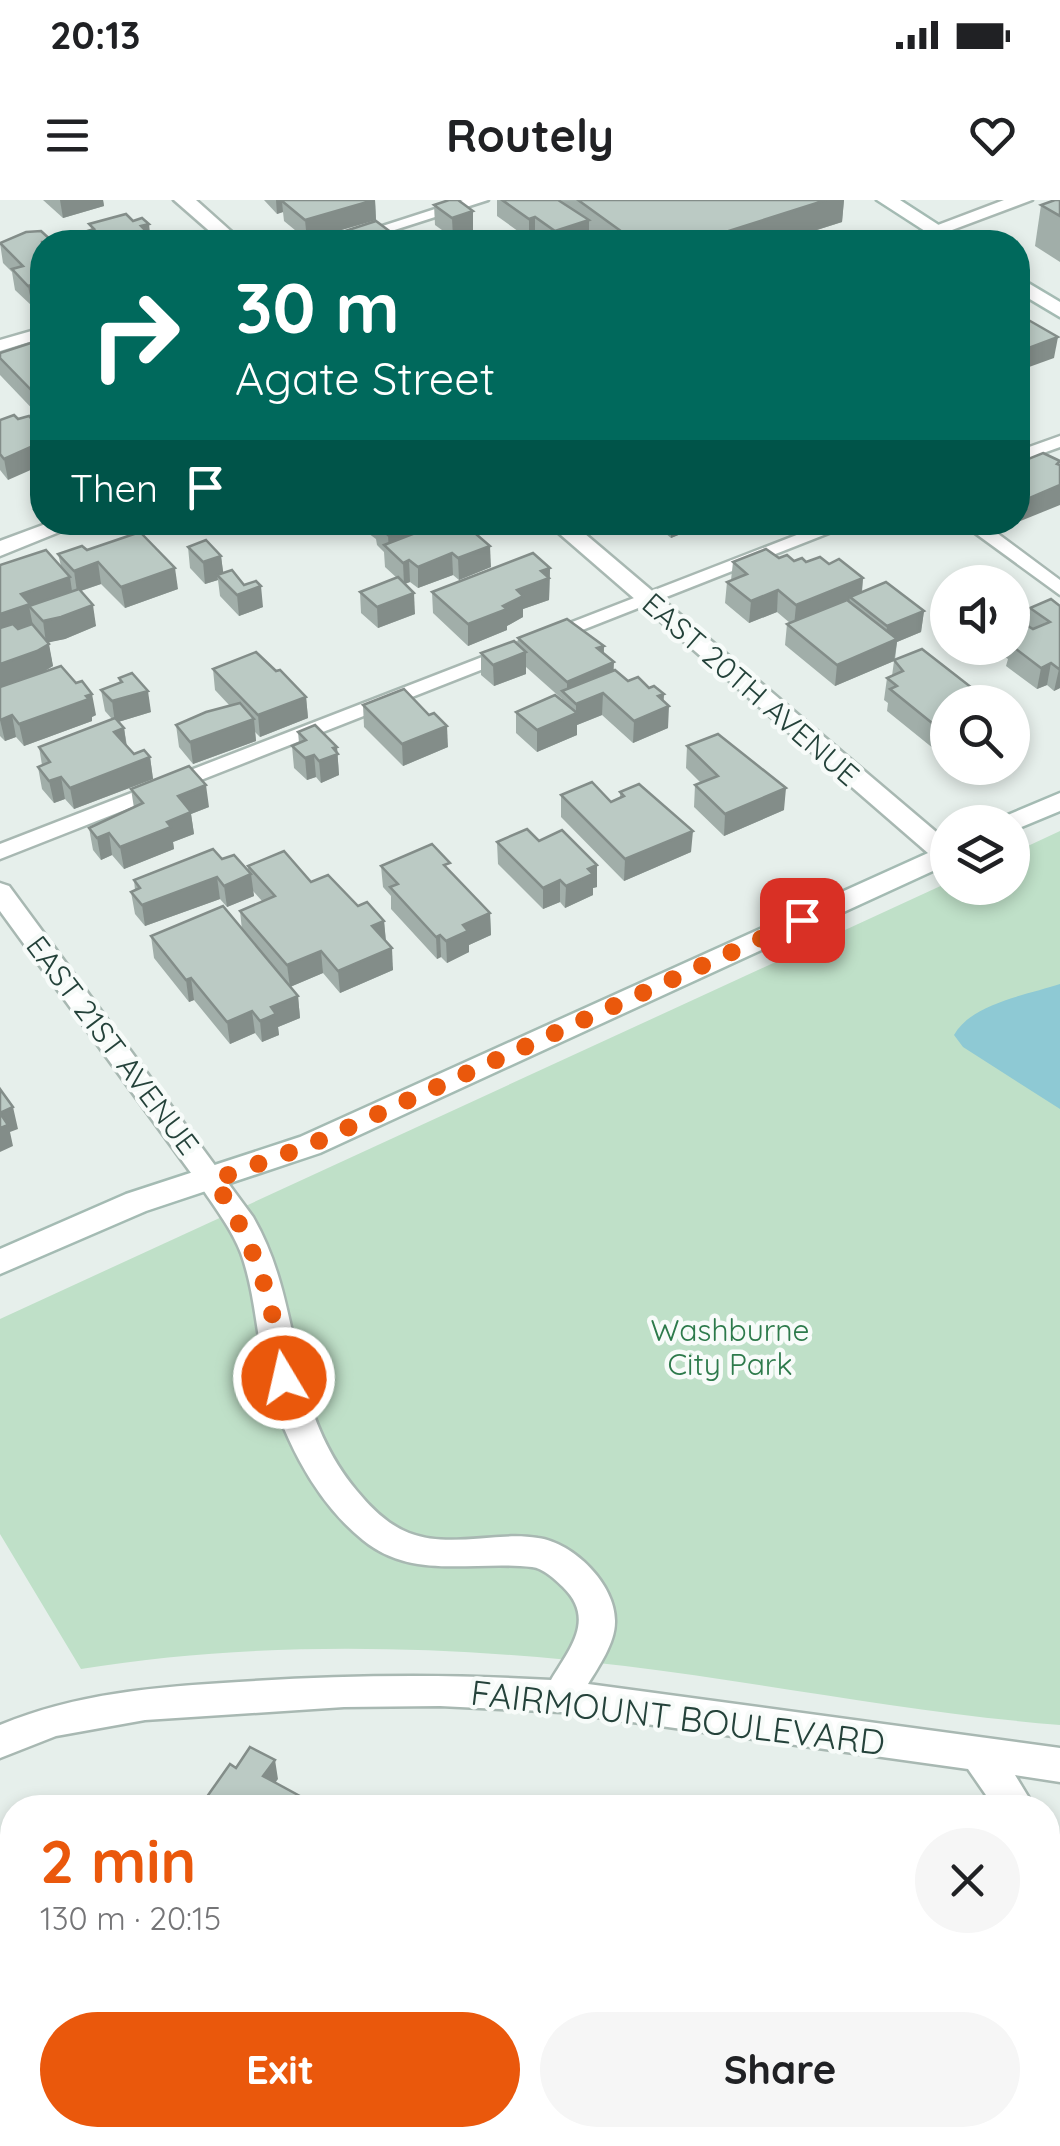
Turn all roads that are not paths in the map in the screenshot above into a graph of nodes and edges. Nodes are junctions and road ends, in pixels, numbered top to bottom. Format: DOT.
graph roads {
  1 [pos="184,200"];
  2 [pos="480,200"];
  3 [pos="887,200"];
  4 [pos="1022,200"];
  5 [pos="220,230"];
  6 [pos="380,230"];
  7 [pos="934,230"];
  8 [pos="939,230"];
  9 [pos="1030,291"];
  10 [pos="1060,311"];
  11 [pos="30,337"];
  12 [pos="0,346"];
  13 [pos="1060,441"];
  14 [pos="1030,452"];
  15 [pos="37,535"];
  16 [pos="572,535"];
  17 [pos="814,535"];
  18 [pos="987,535"];
  19 [pos="0,548"];
  20 [pos="1060,589"];
  21 [pos="646,599"];
  22 [pos="1060,802"];
  23 [pos="1030,815"];
  24 [pos="930,840"];
  25 [pos="0,852"];
  26 [pos="930,861"];
  27 [pos="0,892"];
  28 [pos="214,1180"];
  29 [pos="0,1262"];
  30 [pos="561,1696"];
  31 [pos="0,1742"];
  32 [pos="978,1753"];
  33 [pos="1060,1765"];
  34 [pos="1008,1795"];
  1 -- 5 [label="street"];
  2 -- 6 [label="lane"];
  3 -- 7 [label="street"];
  4 -- 8 [label="street"];
  9 -- 10 [label="street"];
  11 -- 12 [label="lane"];
  13 -- 14 [label="lane"];
  15 -- 19 [label="street"];
  16 -- 21 [label="street, EAST 20TH AVENUE"];
  17 -- 21 [label="lane"];
  18 -- 20 [label="lane"];
  21 -- 24 [label="street, EAST 20TH AVENUE"];
  21 -- 25 [label="lane"];
  22 -- 23 [label="street"];
  26 -- 28 [label="street"];
  27 -- 28 [label="street, EAST 21ST AVENUE"];
  28 -- 29 [label="street"];
  28 -- 30 [label="street, EAST 21ST AVENUE"];
  30 -- 31 [label="street, FAIRMOUNT BOULEVARD"];
  30 -- 32 [label="street, FAIRMOUNT BOULEVARD"];
  32 -- 33 [label="street, FAIRMOUNT BOULEVARD"];
  32 -- 34 [label="street"];
}
